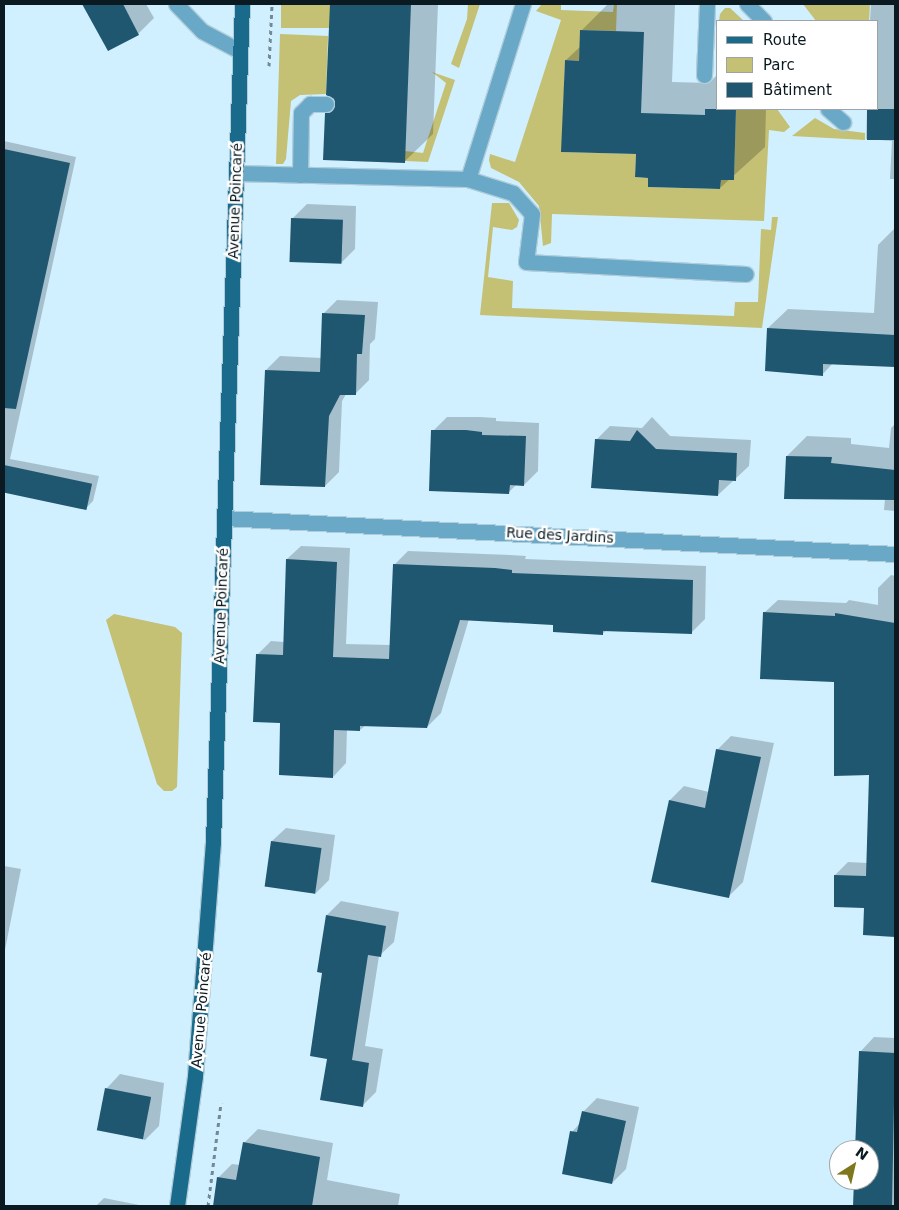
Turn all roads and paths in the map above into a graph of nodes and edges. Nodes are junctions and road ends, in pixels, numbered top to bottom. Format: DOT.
graph roads {
  1 [pos="176,4"];
  2 [pos="242,4"];
  3 [pos="523,4"];
  4 [pos="707,4"];
  5 [pos="747,4"];
  6 [pos="763,20"];
  7 [pos="240,51"];
  8 [pos="704,75"];
  9 [pos="326,104"];
  10 [pos="829,110"];
  11 [pos="843,122"];
  12 [pos="236,174"];
  13 [pos="300,175"];
  14 [pos="468,179"];
  15 [pos="746,274"];
  16 [pos="224,518"];
  17 [pos="895,554"];
  18 [pos="177,1206"];
  1 -- 7 [label="street"];
  2 -- 7 [label="main road, Avenue Poincaré"];
  3 -- 14 [label="street"];
  4 -- 8 [label="street"];
  5 -- 6 [label="street"];
  7 -- 12 [label="main road, Avenue Poincaré"];
  9 -- 13 [label="street"];
  10 -- 11 [label="street"];
  12 -- 13 [label="street"];
  12 -- 16 [label="main road, Avenue Poincaré"];
  13 -- 14 [label="street"];
  14 -- 15 [label="street"];
  16 -- 17 [label="street, Rue des Jardins"];
  16 -- 18 [label="main road, Avenue Poincaré"];
}
